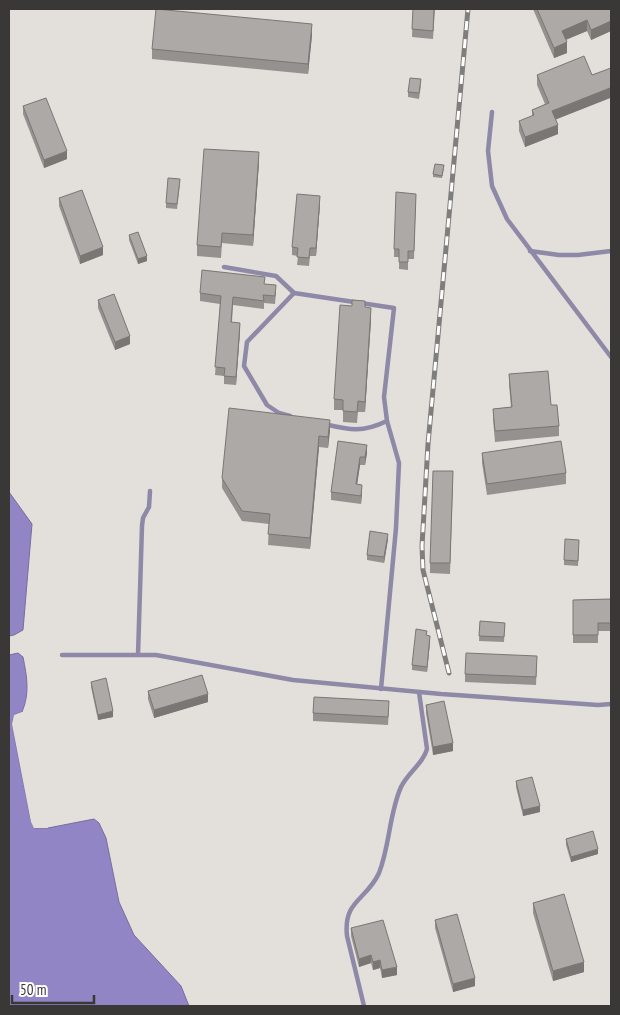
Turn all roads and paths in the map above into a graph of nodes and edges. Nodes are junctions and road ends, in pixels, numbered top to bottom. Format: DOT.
graph roads {
  1 [pos="492,112"];
  2 [pos="611,250"];
  3 [pos="530,251"];
  4 [pos="224,267"];
  5 [pos="294,292"];
  6 [pos="611,357"];
  7 [pos="296,417"];
  8 [pos="386,420"];
  9 [pos="323,424"];
  10 [pos="150,491"];
  11 [pos="62,655"];
  12 [pos="138,655"];
  13 [pos="382,689"];
  14 [pos="419,692"];
  15 [pos="611,704"];
  16 [pos="364,1006"];
  1 -- 3 [label="lane"];
  2 -- 3 [label="lane"];
  3 -- 6 [label="lane"];
  4 -- 5 [label="lane"];
  5 -- 7 [label="lane"];
  5 -- 8 [label="lane"];
  8 -- 9 [label="lane"];
  8 -- 13 [label="lane"];
  10 -- 12 [label="lane"];
  11 -- 12 [label="lane"];
  12 -- 13 [label="lane"];
  13 -- 14 [label="lane"];
  14 -- 15 [label="lane"];
  14 -- 16 [label="lane"];
}
